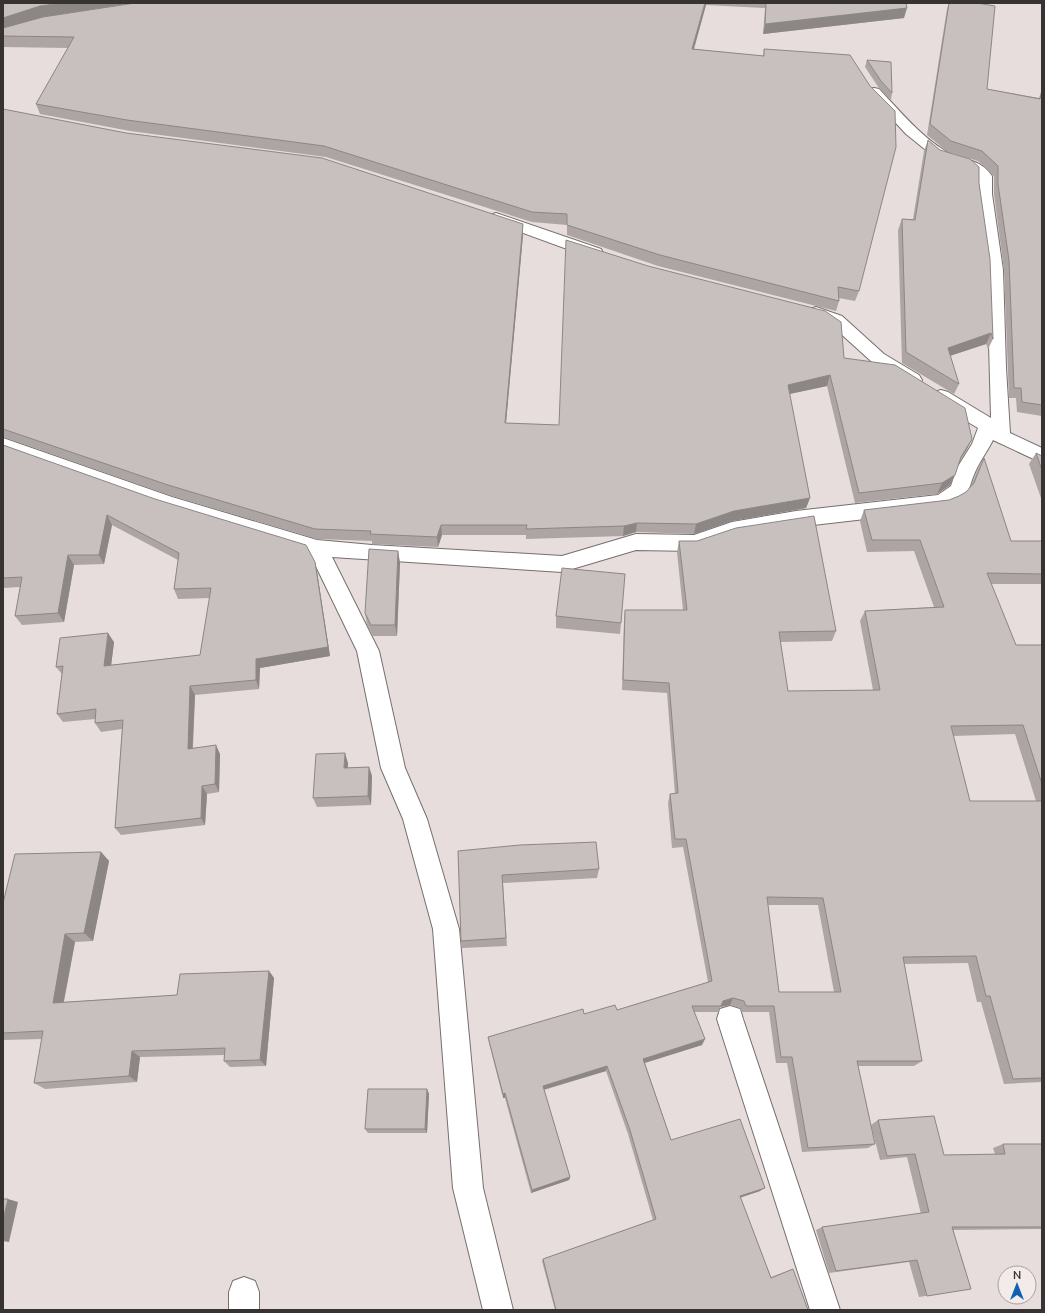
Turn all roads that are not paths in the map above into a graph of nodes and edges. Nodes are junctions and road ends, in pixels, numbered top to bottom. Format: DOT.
graph roads {
  1 [pos="864,79"];
  2 [pos="478,212"];
  3 [pos="611,258"];
  4 [pos="797,308"];
  5 [pos="995,431"];
  6 [pos="3,445"];
  7 [pos="1042,456"];
  8 [pos="317,548"];
  9 [pos="730,1019"];
  10 [pos="498,1310"];
  11 [pos="825,1310"];
  1 -- 5 [label="street"];
  2 -- 3 [label="street"];
  4 -- 5 [label="street"];
  5 -- 7 [label="street"];
  5 -- 8 [label="street"];
  6 -- 8 [label="street"];
  8 -- 10 [label="street"];
  9 -- 11 [label="street"];
}
